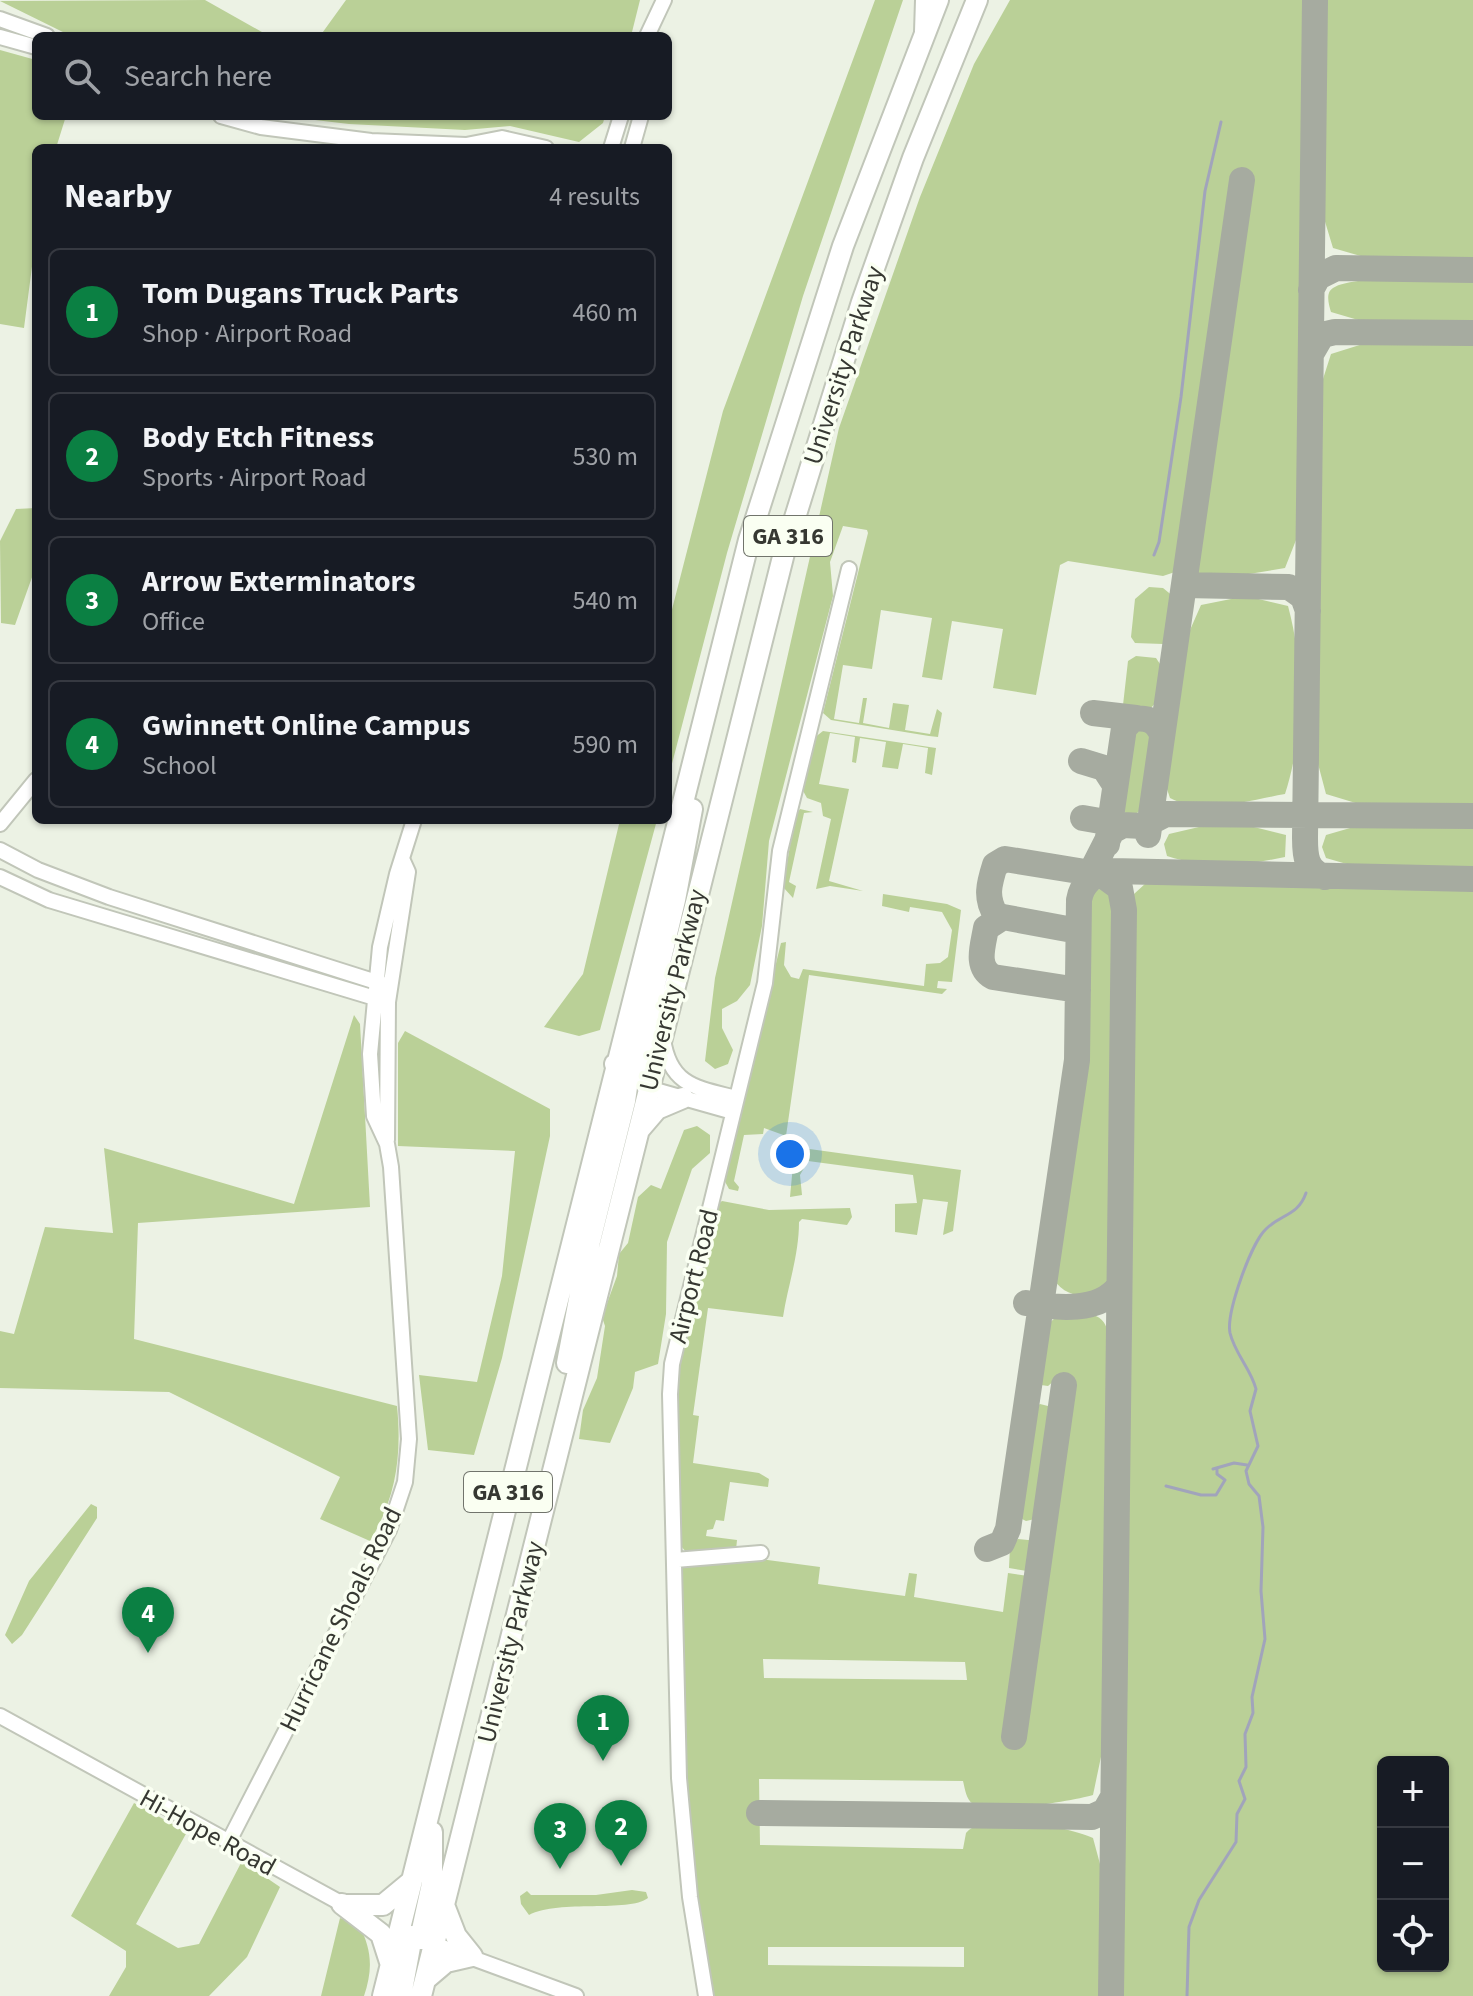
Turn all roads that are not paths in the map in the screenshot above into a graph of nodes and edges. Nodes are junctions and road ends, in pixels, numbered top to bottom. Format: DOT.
graph roads {
  1 [pos="664,0"];
  2 [pos="923,0"];
  3 [pos="938,0"];
  4 [pos="977,0"];
  5 [pos="0,19"];
  6 [pos="658,28"];
  7 [pos="36,32"];
  8 [pos="922,36"];
  9 [pos="0,37"];
  10 [pos="32,46"];
  11 [pos="236,120"];
  12 [pos="620,120"];
  13 [pos="640,120"];
  14 [pos="427,144"];
  15 [pos="481,144"];
  16 [pos="528,144"];
  17 [pos="612,144"];
  18 [pos="633,144"];
  19 [pos="849,569"];
  20 [pos="705,706"];
  21 [pos="32,785"];
  22 [pos="0,824"];
  23 [pos="413,824"];
  24 [pos="0,850"];
  25 [pos="403,861"];
  26 [pos="0,877"];
  27 [pos="380,947"];
  28 [pos="349,974"];
  29 [pos="349,990"];
  30 [pos="382,992"];
  31 [pos="374,1020"];
  32 [pos="662,1031"];
  33 [pos="615,1064"];
  34 [pos="648,1088"];
  35 [pos="683,1098"];
  36 [pos="705,1104"];
  37 [pos="735,1105"];
  38 [pos="636,1134"];
  39 [pos="727,1137"];
  40 [pos="387,1144"];
  41 [pos="560,1440"];
  42 [pos="761,1553"];
  43 [pos="675,1560"];
  44 [pos="0,1716"];
  45 [pos="431,1804"];
  46 [pos="228,1843"];
  47 [pos="412,1881"];
  48 [pos="342,1904"];
  49 [pos="444,1905"];
  50 [pos="417,1938"];
  51 [pos="472,1956"];
  52 [pos="391,1966"];
  53 [pos="423,1988"];
  54 [pos="383,1996"];
  55 [pos="401,1996"];
  56 [pos="576,1996"];
  57 [pos="706,1996"];
  1 -- 6 [label="street"];
  2 -- 8 [label="street"];
  3 -- 8 [label="highway, University Parkway / GA 316"];
  4 -- 32 [label="highway, University Parkway / GA 316"];
  5 -- 7 [label="street"];
  8 -- 20 [label="highway, University Parkway / GA 316"];
  9 -- 10 [label="street"];
  11 -- 14 [label="street"];
  12 -- 17 [label="street"];
  13 -- 18 [label="street"];
  15 -- 16 [label="street"];
  19 -- 37 [label="street, Airport Road"];
  20 -- 33 [label="highway, University Parkway / GA 316"];
  20 -- 34 [label="highway"];
  21 -- 22 [label="street"];
  23 -- 25 [label="street, Hurricane Shoals Road"];
  24 -- 28 [label="street"];
  25 -- 27 [label="street, Hurricane Shoals Road"];
  25 -- 30 [label="street, Hurricane Shoals Road"];
  26 -- 29 [label="street"];
  27 -- 28 [label="street"];
  27 -- 30 [label="street, Hurricane Shoals Road"];
  28 -- 30 [label="street"];
  29 -- 30 [label="street"];
  29 -- 31 [label="street"];
  30 -- 31 [label="street, Hurricane Shoals Road"];
  30 -- 40 [label="street, Hurricane Shoals Road"];
  31 -- 40 [label="street, Hurricane Shoals Road"];
  32 -- 34 [label="highway, University Parkway / GA 316"];
  32 -- 37 [label="street"];
  33 -- 41 [label="highway"];
  33 -- 45 [label="highway, University Parkway / GA 316"];
  34 -- 35 [label="street"];
  34 -- 38 [label="highway, University Parkway / GA 316"];
  35 -- 36 [label="street"];
  35 -- 38 [label="highway"];
  36 -- 37 [label="street"];
  36 -- 39 [label="street"];
  37 -- 39 [label="street, Airport Road"];
  38 -- 41 [label="highway, University Parkway / GA 316"];
  39 -- 43 [label="street, Airport Road"];
  40 -- 46 [label="street, Hurricane Shoals Road"];
  41 -- 49 [label="highway, University Parkway / GA 316"];
  42 -- 43 [label="street"];
  43 -- 57 [label="street, Airport Road"];
  44 -- 46 [label="street, Hi-Hope Road"];
  45 -- 47 [label="highway, University Parkway / GA 316"];
  45 -- 50 [label="highway"];
  46 -- 48 [label="street, Hi-Hope Road"];
  47 -- 48 [label="highway"];
  47 -- 50 [label="highway, University Parkway / GA 316"];
  48 -- 50 [label="street, Hi-Hope Road"];
  48 -- 52 [label="highway"];
  49 -- 50 [label="highway, University Parkway / GA 316"];
  49 -- 51 [label="highway"];
  50 -- 51 [label="street"];
  50 -- 52 [label="highway, University Parkway / GA 316"];
  50 -- 53 [label="highway, University Parkway / GA 316"];
  50 -- 55 [label="highway"];
  51 -- 53 [label="highway"];
  51 -- 56 [label="street"];
  52 -- 54 [label="highway, University Parkway / GA 316"];
}
